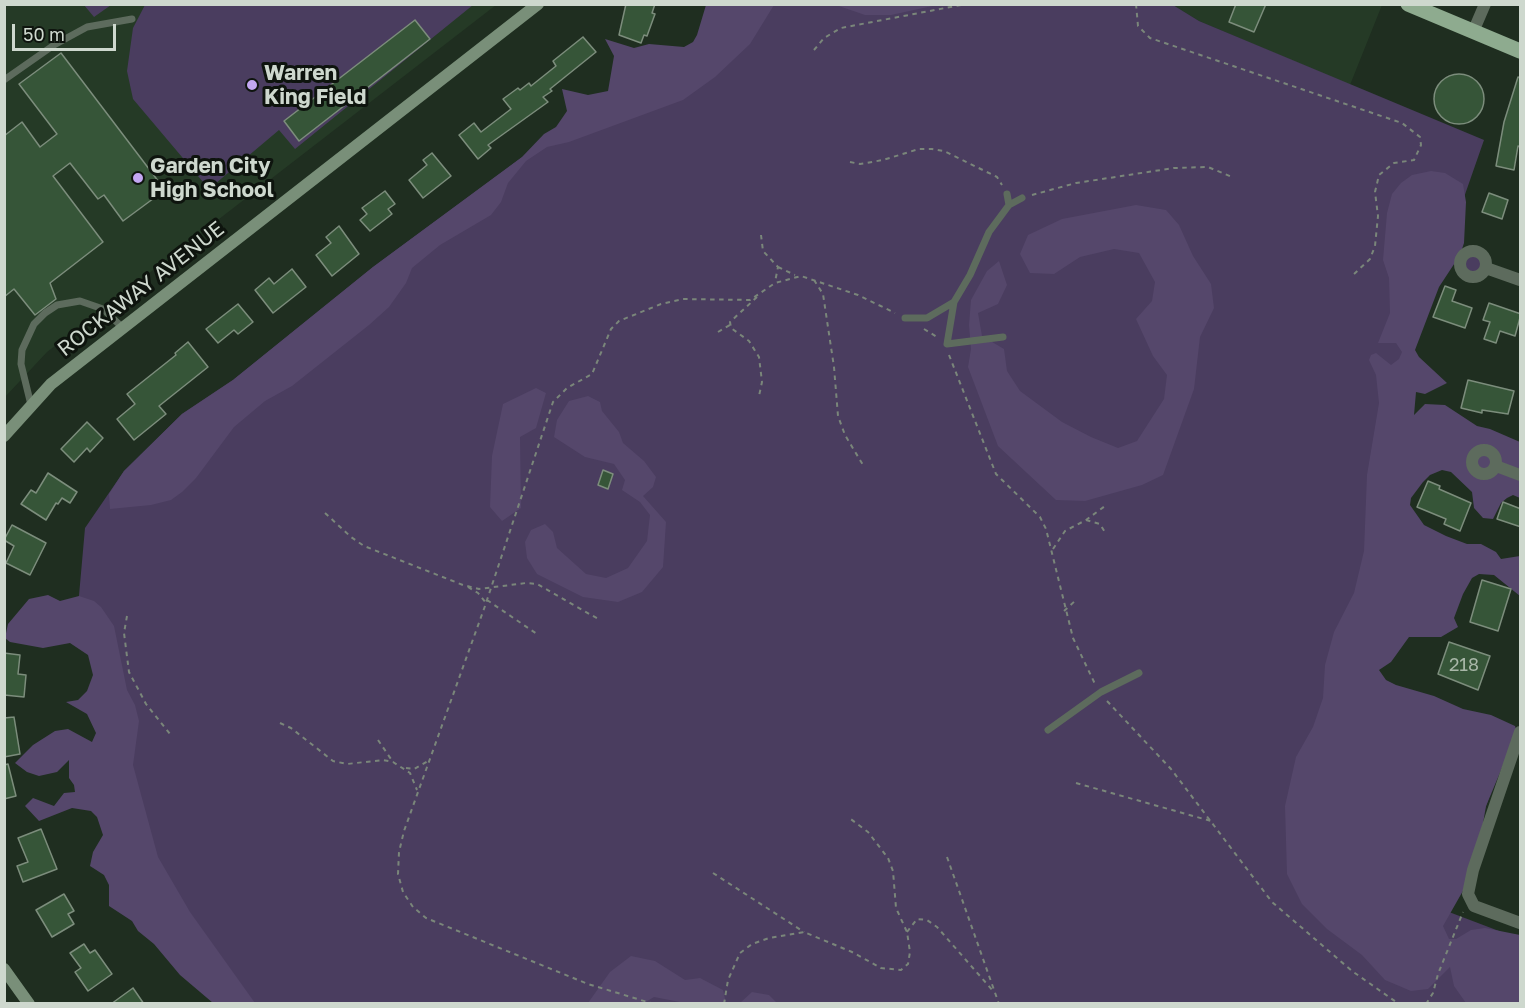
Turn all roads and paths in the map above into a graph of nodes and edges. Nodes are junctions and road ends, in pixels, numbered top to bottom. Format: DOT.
graph roads {
  1 [pos="538,4"];
  2 [pos="966,4"];
  3 [pos="1136,4"];
  4 [pos="1408,4"];
  5 [pos="1485,4"];
  6 [pos="132,19"];
  7 [pos="1473,32"];
  8 [pos="814,50"];
  9 [pos="1521,51"];
  10 [pos="4,80"];
  11 [pos="850,162"];
  12 [pos="1232,177"];
  13 [pos="1007,194"];
  14 [pos="1022,198"];
  15 [pos="1009,205"];
  16 [pos="761,235"];
  17 [pos="778,267"];
  18 [pos="1486,268"];
  19 [pos="1353,275"];
  20 [pos="797,276"];
  21 [pos="812,278"];
  22 [pos="1521,280"];
  23 [pos="775,283"];
  24 [pos="764,291"];
  25 [pos="954,302"];
  26 [pos="905,318"];
  27 [pos="730,325"];
  28 [pos="122,327"];
  29 [pos="718,332"];
  30 [pos="1003,338"];
  31 [pos="947,344"];
  32 [pos="759,396"];
  33 [pos="31,405"];
  34 [pos="4,436"];
  35 [pos="864,465"];
  36 [pos="1496,466"];
  37 [pos="1521,475"];
  38 [pos="1105,506"];
  39 [pos="325,513"];
  40 [pos="1086,520"];
  41 [pos="1106,534"];
  42 [pos="1053,549"];
  43 [pos="466,586"];
  44 [pos="491,588"];
  45 [pos="1076,600"];
  46 [pos="487,602"];
  47 [pos="1064,610"];
  48 [pos="127,616"];
  49 [pos="600,620"];
  50 [pos="537,634"];
  51 [pos="1139,673"];
  52 [pos="1101,692"];
  53 [pos="280,723"];
  54 [pos="1048,730"];
  55 [pos="170,734"];
  56 [pos="1520,734"];
  57 [pos="378,740"];
  58 [pos="429,760"];
  59 [pos="393,762"];
  60 [pos="403,767"];
  61 [pos="1076,783"];
  62 [pos="417,793"];
  63 [pos="848,817"];
  64 [pos="1211,821"];
  65 [pos="947,857"];
  66 [pos="713,873"];
  67 [pos="1521,923"];
  68 [pos="1458,925"];
  69 [pos="804,932"];
  70 [pos="907,932"];
  71 [pos="4,969"];
  72 [pos="996,995"];
  73 [pos="28,1004"];
  74 [pos="654,1004"];
  75 [pos="724,1004"];
  76 [pos="999,1004"];
  77 [pos="1399,1004"];
  78 [pos="1426,1004"];
  1 -- 28 [label="main road, ROCKAWAY AVENUE"];
  2 -- 8 [label="path"];
  3 -- 19 [label="path"];
  4 -- 7 [label="main road"];
  5 -- 7 [label="street"];
  6 -- 10 [label="lane"];
  7 -- 9 [label="main road"];
  11 -- 13 [label="path"];
  12 -- 14 [label="path"];
  13 -- 15 [label="lane"];
  14 -- 15 [label="lane"];
  15 -- 25 [label="lane"];
  16 -- 17 [label="path"];
  17 -- 20 [label="path"];
  17 -- 23 [label="path"];
  18 -- 22 [label="street"];
  20 -- 21 [label="path"];
  20 -- 23 [label="path"];
  21 -- 26 [label="path"];
  21 -- 35 [label="path"];
  23 -- 24 [label="path"];
  24 -- 27 [label="path"];
  24 -- 44 [label="path"];
  25 -- 26 [label="lane"];
  25 -- 31 [label="lane"];
  26 -- 31 [label="path"];
  27 -- 29 [label="path"];
  27 -- 32 [label="path"];
  28 -- 33 [label="main road, ROCKAWAY AVENUE"];
  28 -- 33 [label="lane"];
  30 -- 31 [label="lane"];
  31 -- 42 [label="path"];
  33 -- 34 [label="main road, ROCKAWAY AVENUE"];
  36 -- 37 [label="street"];
  38 -- 40 [label="path"];
  39 -- 43 [label="path"];
  40 -- 41 [label="path"];
  40 -- 42 [label="path"];
  42 -- 47 [label="path"];
  43 -- 44 [label="path"];
  43 -- 46 [label="path"];
  44 -- 46 [label="path"];
  44 -- 49 [label="path"];
  45 -- 47 [label="path"];
  46 -- 50 [label="path"];
  46 -- 58 [label="path"];
  47 -- 52 [label="path"];
  48 -- 55 [label="path"];
  51 -- 52 [label="lane"];
  52 -- 54 [label="lane"];
  52 -- 64 [label="path"];
  53 -- 59 [label="path"];
  56 -- 67 [label="street"];
  57 -- 59 [label="path"];
  58 -- 60 [label="path"];
  58 -- 62 [label="path"];
  59 -- 60 [label="path"];
  60 -- 62 [label="path"];
  61 -- 64 [label="path"];
  62 -- 74 [label="path"];
  63 -- 70 [label="path"];
  64 -- 77 [label="path"];
  65 -- 72 [label="path"];
  66 -- 69 [label="path"];
  68 -- 78 [label="path"];
  69 -- 70 [label="path"];
  69 -- 75 [label="path"];
  70 -- 72 [label="path"];
  71 -- 73 [label="main road"];
  72 -- 76 [label="path"];
}
